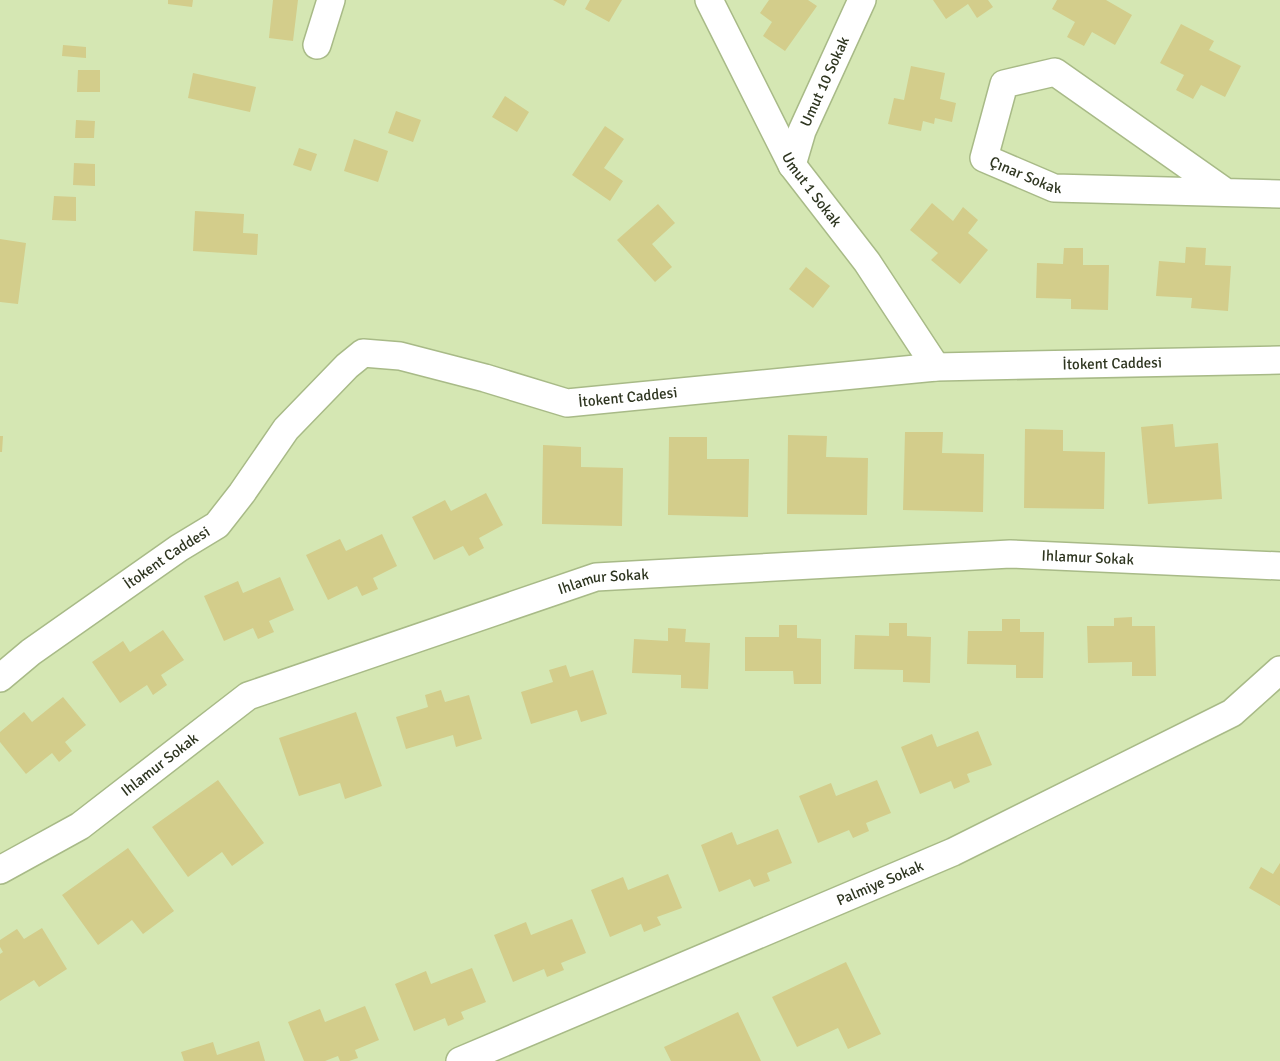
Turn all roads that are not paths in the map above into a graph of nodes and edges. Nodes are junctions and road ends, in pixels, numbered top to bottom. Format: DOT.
graph roads {
  1 [pos="331,0"];
  2 [pos="709,0"];
  3 [pos="862,0"];
  4 [pos="317,45"];
  5 [pos="792,165"];
  6 [pos="1224,191"];
  7 [pos="1280,194"];
  8 [pos="1280,360"];
  9 [pos="936,367"];
  10 [pos="1280,566"];
  11 [pos="1280,670"];
  12 [pos="0,678"];
  13 [pos="0,870"];
  14 [pos="460,1061"];
  1 -- 4 [label="street"];
  2 -- 5 [label="street, Umut 1 Sokak"];
  3 -- 5 [label="street, Umut 10 Sokak"];
  5 -- 9 [label="street, Umut 1 Sokak"];
  6 -- 6 [label="street, Çınar Sokak"];
  6 -- 7 [label="street, Çınar Sokak"];
  8 -- 9 [label="street, İtokent Caddesi"];
  9 -- 12 [label="street, İtokent Caddesi"];
  10 -- 13 [label="street, Ihlamur Sokak"];
  11 -- 14 [label="street, Palmiye Sokak"];
}
